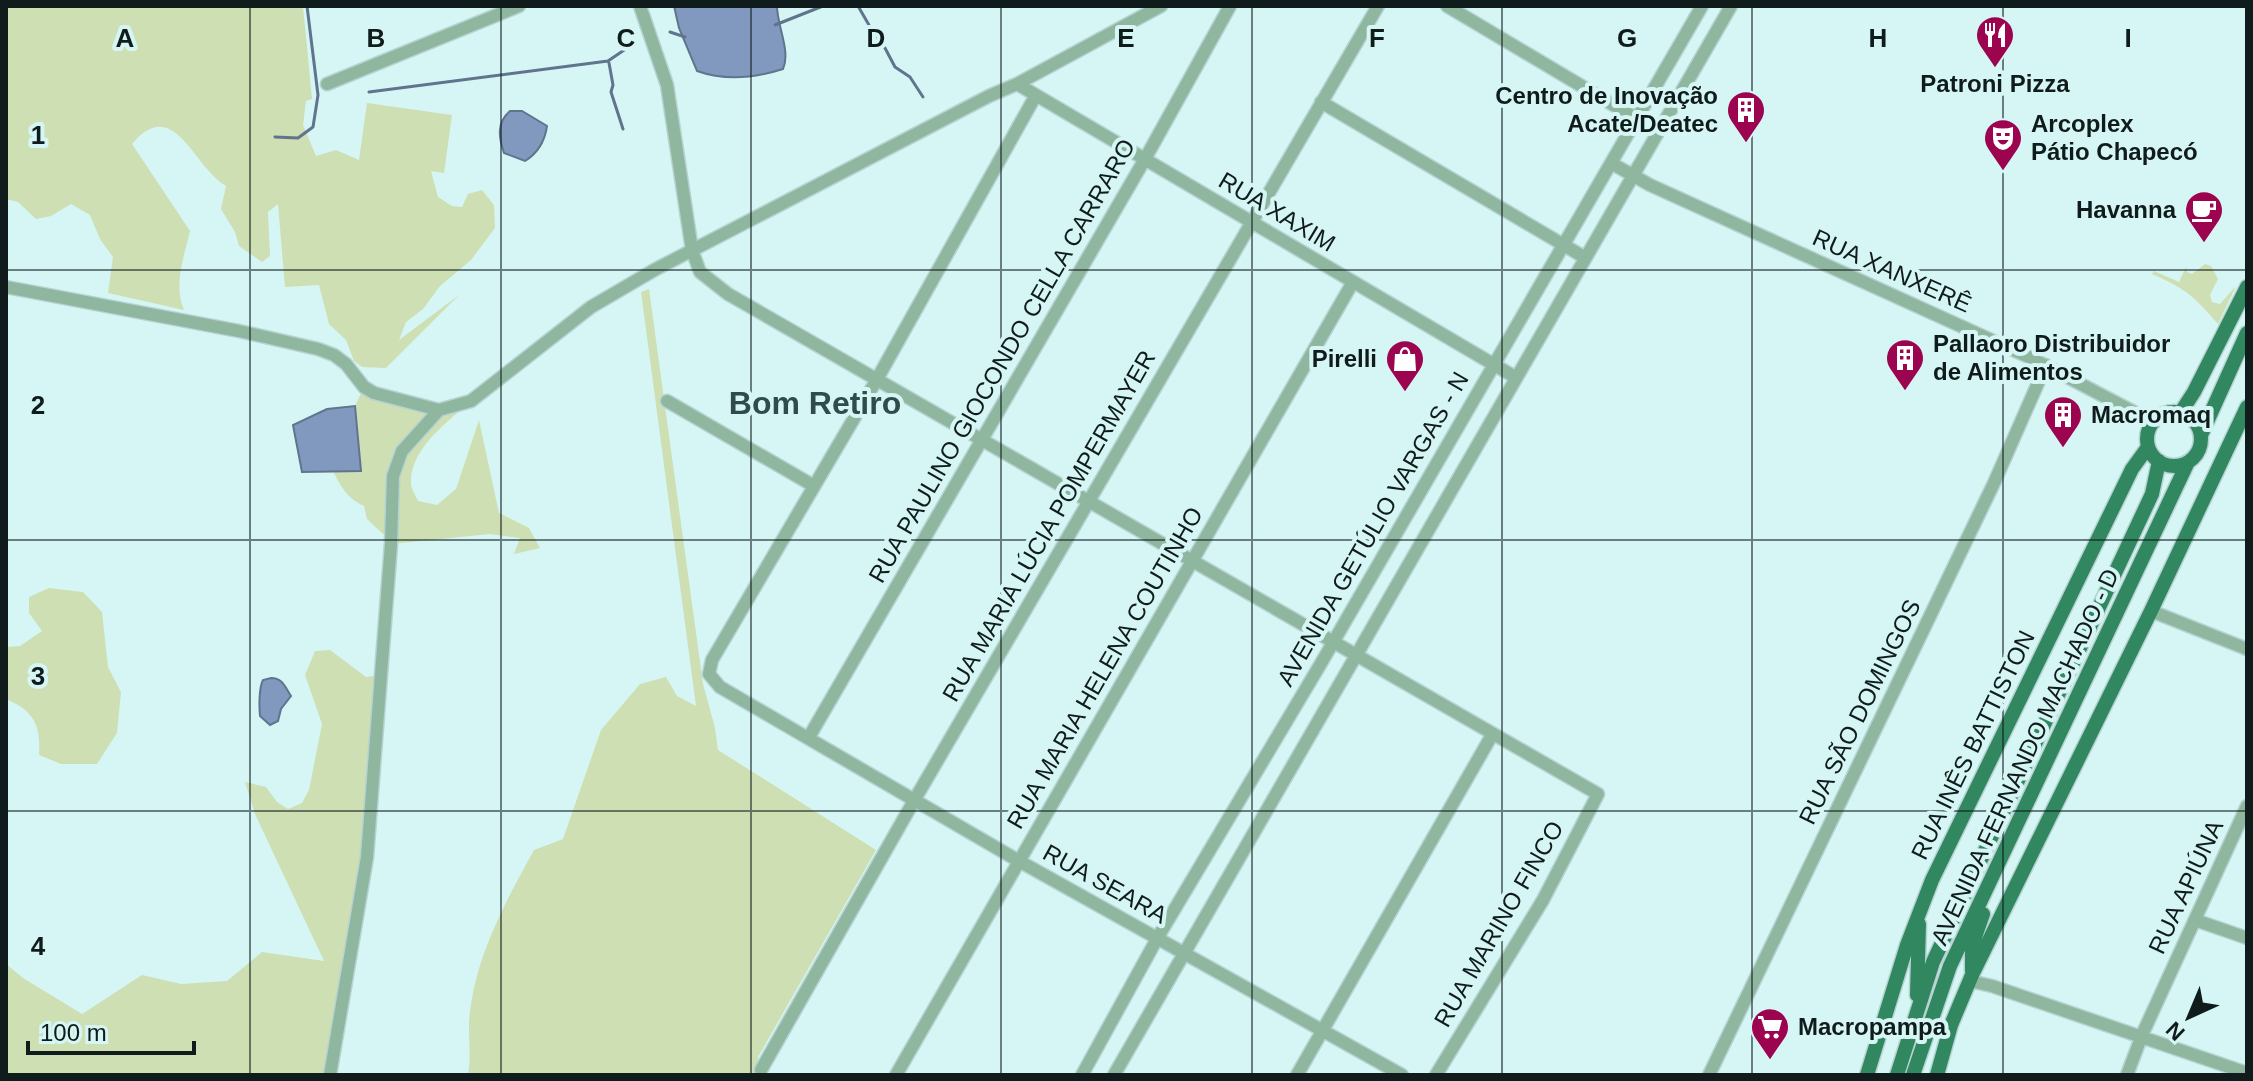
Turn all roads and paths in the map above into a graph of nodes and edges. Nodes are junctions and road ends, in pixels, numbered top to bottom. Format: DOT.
graph roads {
  1 [pos="519,6"];
  2 [pos="640,6"];
  3 [pos="1161,6"];
  4 [pos="1230,6"];
  5 [pos="1378,6"];
  6 [pos="1447,6"];
  7 [pos="1702,6"];
  8 [pos="1731,6"];
  9 [pos="1695,18"];
  10 [pos="1696,65"];
  11 [pos="327,84"];
  12 [pos="1017,84"];
  13 [pos="1036,95"];
  14 [pos="1321,102"];
  15 [pos="1637,119"];
  16 [pos="1145,159"];
  17 [pos="1611,163"];
  18 [pos="1632,176"];
  19 [pos="1251,222"];
  20 [pos="1564,245"];
  21 [pos="692,250"];
  22 [pos="1584,257"];
  23 [pos="1353,282"];
  24 [pos="6,287"];
  25 [pos="2247,287"];
  26 [pos="2247,333"];
  27 [pos="1494,365"];
  28 [pos="2046,365"];
  29 [pos="1515,377"];
  30 [pos="876,381"];
  31 [pos="667,401"];
  32 [pos="2247,407"];
  33 [pos="439,410"];
  34 [pos="2181,412"];
  35 [pos="2153,422"];
  36 [pos="2201,435"];
  37 [pos="981,440"];
  38 [pos="2148,447"];
  39 [pos="2159,461"];
  40 [pos="2188,462"];
  41 [pos="814,486"];
  42 [pos="1088,503"];
  43 [pos="1192,561"];
  44 [pos="2151,611"];
  45 [pos="1333,642"];
  46 [pos="2247,649"];
  47 [pos="1355,655"];
  48 [pos="1492,735"];
  49 [pos="809,737"];
  50 [pos="915,799"];
  51 [pos="2247,806"];
  52 [pos="2005,846"];
  53 [pos="1019,861"];
  54 [pos="1920,911"];
  55 [pos="2195,920"];
  56 [pos="1158,937"];
  57 [pos="2247,938"];
  58 [pos="1184,953"];
  59 [pos="1971,978"];
  60 [pos="1917,1007"];
  61 [pos="1321,1030"];
  62 [pos="2142,1035"];
  63 [pos="761,1070"];
  64 [pos="2247,1073"];
  65 [pos="330,1075"];
  66 [pos="896,1075"];
  67 [pos="1082,1075"];
  68 [pos="1114,1075"];
  69 [pos="1297,1075"];
  70 [pos="1402,1075"];
  71 [pos="1436,1075"];
  72 [pos="1709,1075"];
  73 [pos="1867,1075"];
  74 [pos="1897,1075"];
  75 [pos="1913,1075"];
  76 [pos="1937,1075"];
  77 [pos="2127,1075"];
  1 -- 11 [label="street"];
  2 -- 21 [label="street"];
  3 -- 12 [label="street"];
  4 -- 16 [label="street, RUA PAULINO GIOCONDO CELLA CARRARO"];
  5 -- 14 [label="street, RUA MARIA LÚCIA POMPERMAYER"];
  6 -- 15 [label="street"];
  7 -- 9 [label="street, AVENIDA GETÚLIO VARGAS - N"];
  8 -- 10 [label="street, AVENIDA GETÚLIO VARGAS - N"];
  9 -- 10 [label="street"];
  9 -- 15 [label="street, AVENIDA GETÚLIO VARGAS - N"];
  10 -- 18 [label="street, AVENIDA GETÚLIO VARGAS - N"];
  12 -- 13 [label="street, RUA XAXIM"];
  12 -- 21 [label="street"];
  13 -- 16 [label="street, RUA XAXIM"];
  13 -- 30 [label="street"];
  14 -- 19 [label="street, RUA MARIA LÚCIA POMPERMAYER"];
  14 -- 20 [label="street"];
  15 -- 17 [label="street, AVENIDA GETÚLIO VARGAS - N"];
  16 -- 19 [label="street, RUA XAXIM"];
  16 -- 37 [label="street, RUA PAULINO GIOCONDO CELLA CARRARO"];
  17 -- 18 [label="street, RUA XANXERÊ"];
  17 -- 20 [label="street, AVENIDA GETÚLIO VARGAS - N"];
  18 -- 22 [label="street, AVENIDA GETÚLIO VARGAS - N"];
  18 -- 28 [label="street, RUA XANXERÊ"];
  19 -- 23 [label="street, RUA XAXIM"];
  19 -- 42 [label="street, RUA MARIA LÚCIA POMPERMAYER"];
  20 -- 22 [label="street"];
  20 -- 27 [label="street, AVENIDA GETÚLIO VARGAS - N"];
  21 -- 30 [label="street"];
  21 -- 33 [label="street"];
  22 -- 29 [label="street, AVENIDA GETÚLIO VARGAS - N"];
  23 -- 27 [label="street, RUA XAXIM"];
  23 -- 43 [label="street, RUA MARIA HELENA COUTINHO"];
  24 -- 33 [label="street"];
  25 -- 34 [label="main road"];
  26 -- 36 [label="main road"];
  27 -- 29 [label="street, RUA XAXIM"];
  27 -- 45 [label="street, AVENIDA GETÚLIO VARGAS - N"];
  28 -- 35 [label="street, RUA XANXERÊ"];
  28 -- 72 [label="street, RUA SÃO DOMINGOS"];
  29 -- 47 [label="street, AVENIDA GETÚLIO VARGAS - N"];
  30 -- 37 [label="street"];
  30 -- 41 [label="street"];
  31 -- 41 [label="street"];
  32 -- 44 [label="main road"];
  33 -- 65 [label="street"];
  34 -- 35 [label="main road"];
  34 -- 36 [label="main road"];
  35 -- 38 [label="main road"];
  36 -- 40 [label="main road"];
  37 -- 42 [label="street"];
  37 -- 49 [label="street, RUA PAULINO GIOCONDO CELLA CARRARO"];
  38 -- 39 [label="main road"];
  38 -- 54 [label="main road, RUA INÊS BATTISTON"];
  39 -- 40 [label="main road"];
  39 -- 60 [label="main road, AVENIDA FERNANDO MACHADO - D"];
  40 -- 52 [label="main road, AVENIDA FERNANDO MACHADO - D"];
  41 -- 49 [label="street, RUA SEARA"];
  42 -- 43 [label="street"];
  42 -- 50 [label="street, RUA MARIA LÚCIA POMPERMAYER"];
  43 -- 45 [label="street"];
  43 -- 53 [label="street, RUA MARIA HELENA COUTINHO"];
  44 -- 46 [label="street"];
  44 -- 59 [label="main road"];
  45 -- 47 [label="street"];
  45 -- 56 [label="street, AVENIDA GETÚLIO VARGAS - N"];
  47 -- 48 [label="street"];
  47 -- 58 [label="street, AVENIDA GETÚLIO VARGAS - N"];
  48 -- 61 [label="street"];
  48 -- 71 [label="street, RUA MARINO FINCO"];
  49 -- 50 [label="street, RUA SEARA"];
  50 -- 53 [label="street, RUA SEARA"];
  50 -- 63 [label="street, RUA MARIA LÚCIA POMPERMAYER"];
  51 -- 55 [label="street, RUA APIÚNA"];
  52 -- 59 [label="main road"];
  52 -- 75 [label="main road, AVENIDA FERNANDO MACHADO - D"];
  53 -- 56 [label="street, RUA SEARA"];
  53 -- 66 [label="street, RUA MARIA HELENA COUTINHO"];
  54 -- 60 [label="main road"];
  54 -- 73 [label="main road, RUA INÊS BATTISTON"];
  55 -- 57 [label="street"];
  55 -- 62 [label="street, RUA APIÚNA"];
  56 -- 58 [label="street, RUA SEARA"];
  56 -- 67 [label="street, AVENIDA GETÚLIO VARGAS - N"];
  58 -- 61 [label="street, RUA SEARA"];
  58 -- 68 [label="street, AVENIDA GETÚLIO VARGAS - N"];
  59 -- 62 [label="street"];
  59 -- 76 [label="main road"];
  60 -- 74 [label="main road, AVENIDA FERNANDO MACHADO - D"];
  61 -- 69 [label="street"];
  61 -- 70 [label="street, RUA SEARA"];
  62 -- 64 [label="street"];
  62 -- 77 [label="street, RUA APIÚNA"];
}
